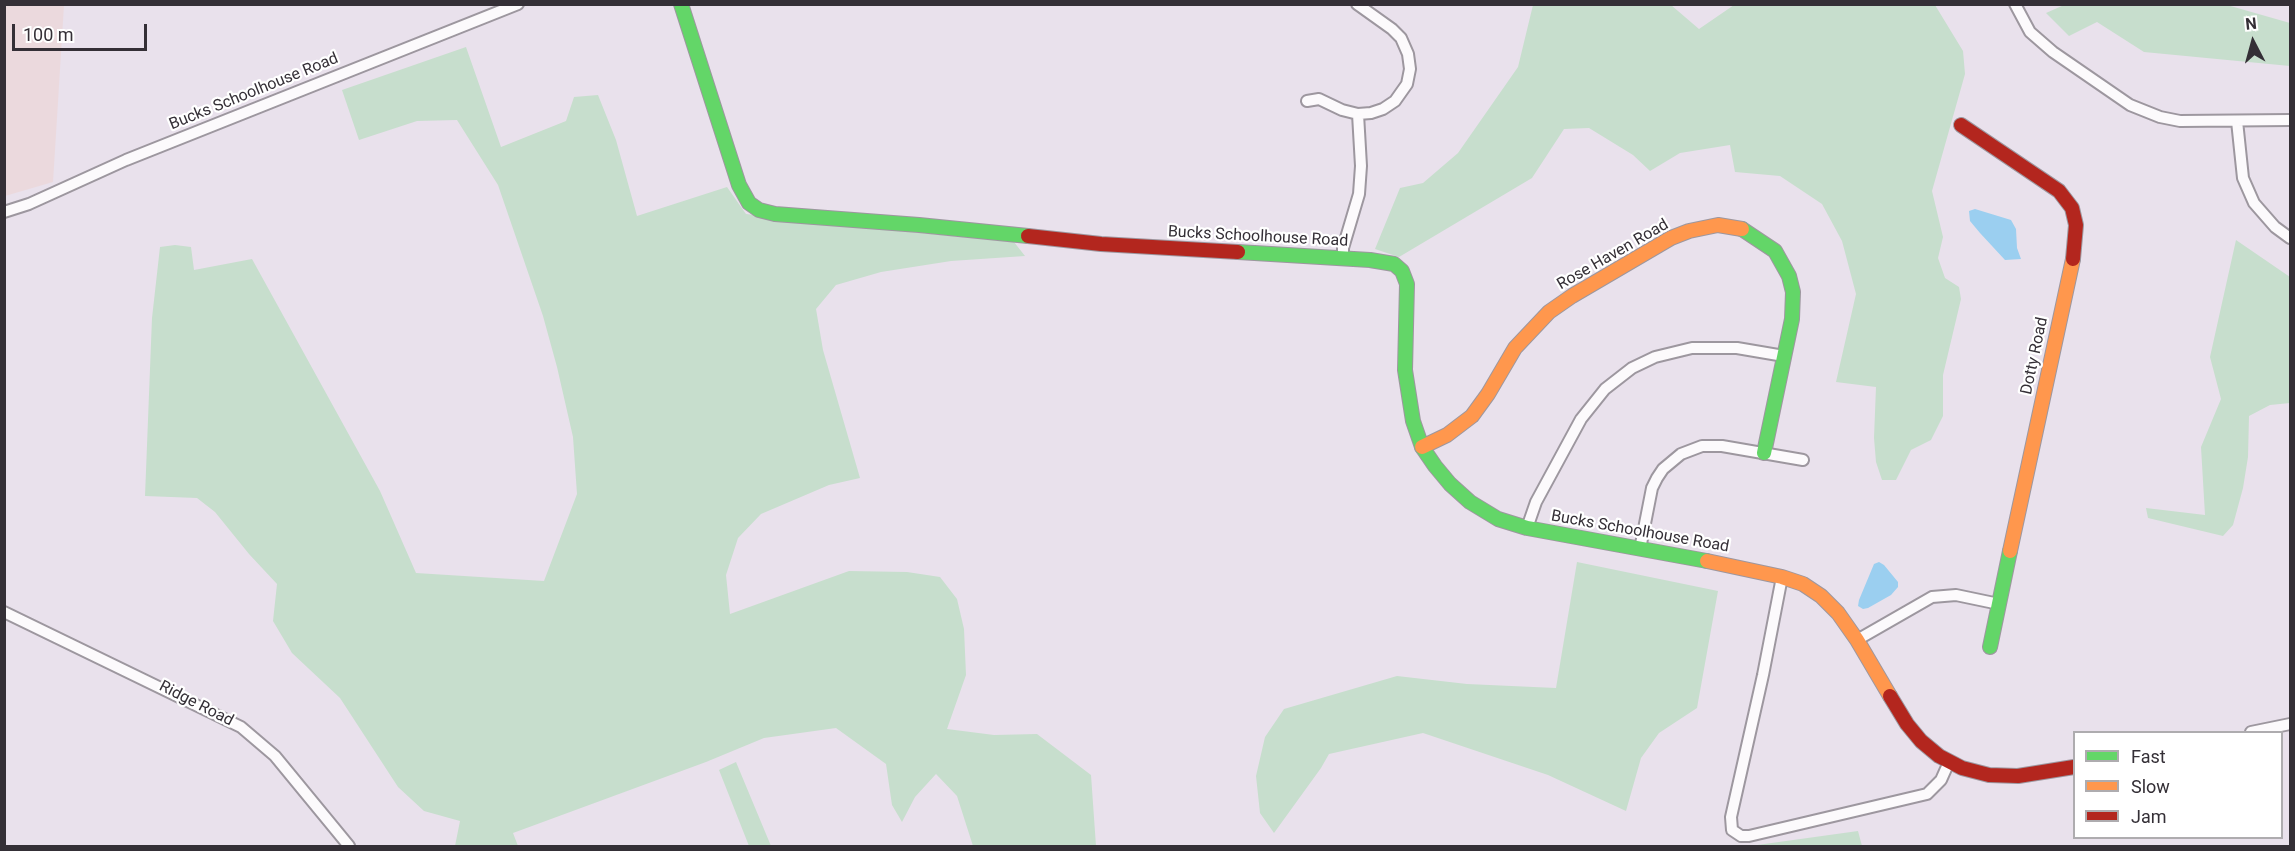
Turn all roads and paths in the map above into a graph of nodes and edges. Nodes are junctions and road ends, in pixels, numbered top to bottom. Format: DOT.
graph roads {
  1 [pos="518,4"];
  2 [pos="681,4"];
  3 [pos="1357,4"];
  4 [pos="2015,4"];
  5 [pos="1307,101"];
  6 [pos="1358,114"];
  7 [pos="2290,120"];
  8 [pos="2237,121"];
  9 [pos="1961,125"];
  10 [pos="4,212"];
  11 [pos="2290,238"];
  12 [pos="1343,258"];
  13 [pos="1784,356"];
  14 [pos="1422,447"];
  15 [pos="1764,453"];
  16 [pos="1803,460"];
  17 [pos="1527,528"];
  18 [pos="1640,549"];
  19 [pos="1782,577"];
  20 [pos="2000,604"];
  21 [pos="4,612"];
  22 [pos="1857,640"];
  23 [pos="1990,647"];
  24 [pos="2290,724"];
  25 [pos="2256,731"];
  26 [pos="1949,762"];
  27 [pos="2073,767"];
  28 [pos="349,846"];
  1 -- 10 [label="street, Bucks Schoolhouse Road"];
  2 -- 12 [label="street, Bucks Schoolhouse Road"];
  3 -- 6 [label="street"];
  4 -- 8 [label="street"];
  5 -- 6 [label="street"];
  6 -- 12 [label="street"];
  7 -- 8 [label="street"];
  8 -- 11 [label="street"];
  9 -- 20 [label="street, Dotty Road"];
  12 -- 14 [label="street, Bucks Schoolhouse Road"];
  13 -- 14 [label="street, Rose Haven Road"];
  13 -- 15 [label="street, Rose Haven Road"];
  13 -- 17 [label="street"];
  14 -- 17 [label="street, Bucks Schoolhouse Road"];
  15 -- 16 [label="street"];
  15 -- 18 [label="street"];
  17 -- 18 [label="street, Bucks Schoolhouse Road"];
  18 -- 19 [label="street, Bucks Schoolhouse Road"];
  19 -- 22 [label="street, Bucks Schoolhouse Road"];
  19 -- 26 [label="street"];
  20 -- 22 [label="street"];
  20 -- 23 [label="street, Dotty Road"];
  21 -- 28 [label="street, Ridge Road"];
  22 -- 26 [label="street, Bucks Schoolhouse Road"];
  24 -- 25 [label="street"];
  26 -- 27 [label="street, Bucks Schoolhouse Road"];
}
